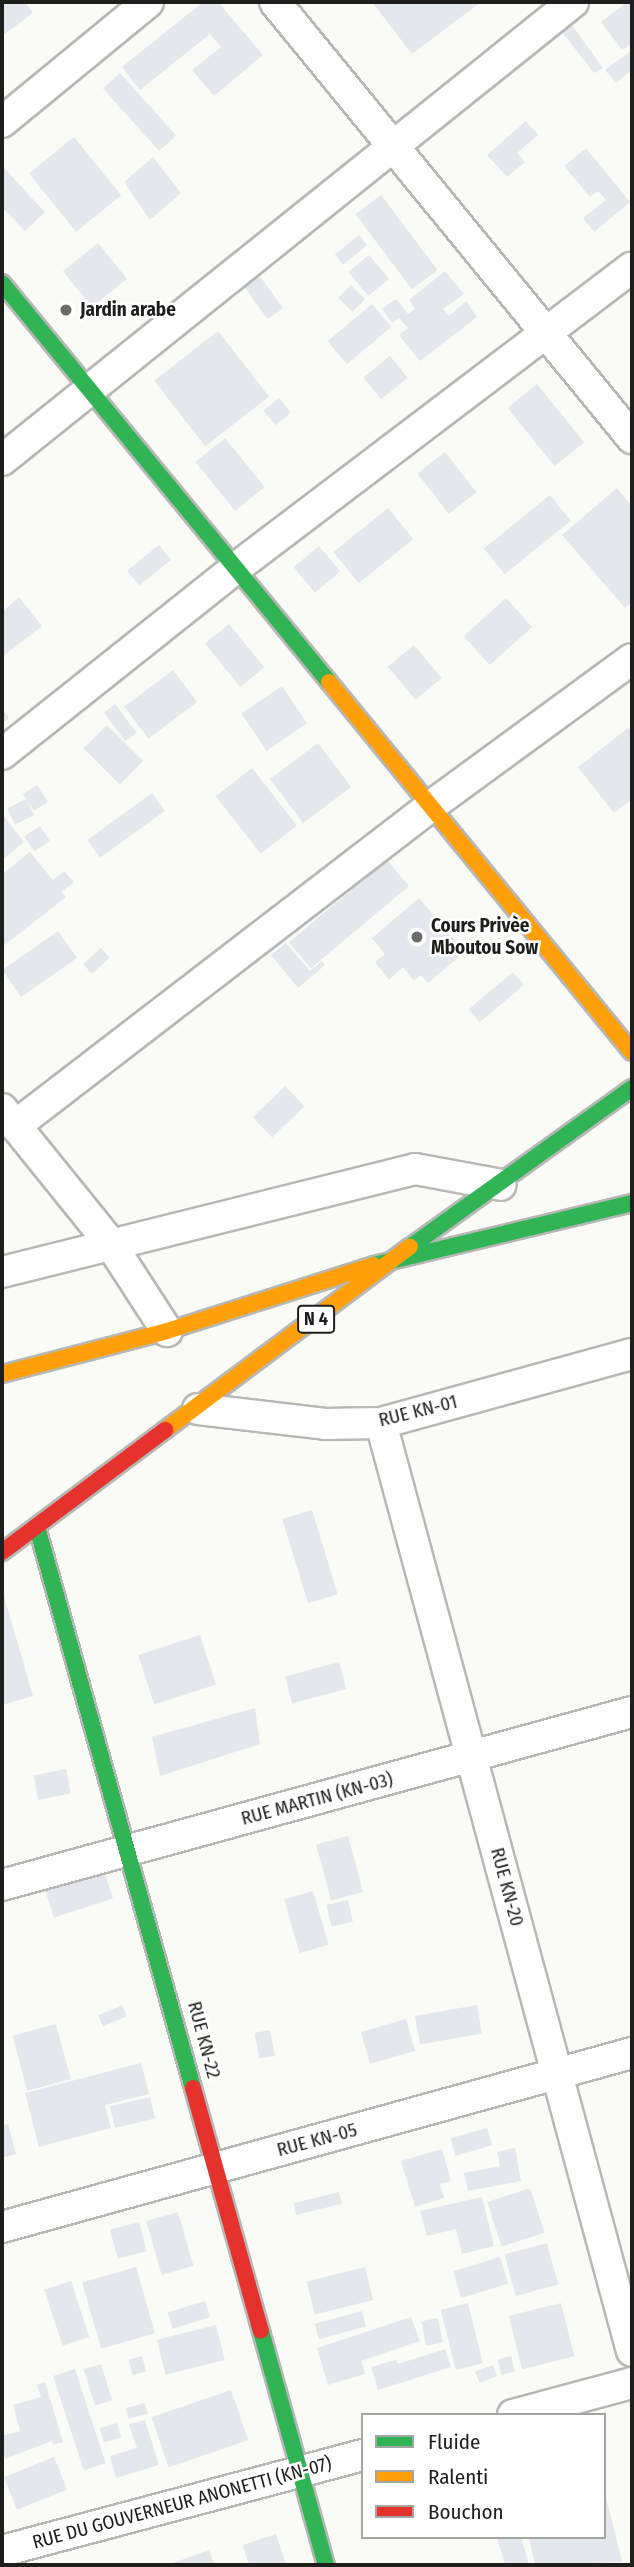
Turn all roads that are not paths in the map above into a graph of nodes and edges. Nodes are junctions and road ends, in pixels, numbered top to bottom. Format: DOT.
graph roads {
  1 [pos="148,2"];
  2 [pos="275,2"];
  3 [pos="573,2"];
  4 [pos="2,122"];
  5 [pos="393,146"];
  6 [pos="632,267"];
  7 [pos="2,283"];
  8 [pos="547,333"];
  9 [pos="89,389"];
  10 [pos="632,438"];
  11 [pos="2,460"];
  12 [pos="236,568"];
  13 [pos="632,659"];
  14 [pos="2,754"];
  15 [pos="431,806"];
  16 [pos="632,1052"];
  17 [pos="632,1088"];
  18 [pos="9,1117"];
  19 [pos="501,1185"];
  20 [pos="632,1203"];
  21 [pos="110,1243"];
  22 [pos="393,1259"];
  23 [pos="2,1272"];
  24 [pos="167,1331"];
  25 [pos="632,1354"];
  26 [pos="2,1374"];
  27 [pos="198,1409"];
  28 [pos="381,1423"];
  29 [pos="37,1527"];
  30 [pos="2,1552"];
  31 [pos="632,1712"];
  32 [pos="471,1756"];
  33 [pos="130,1850"];
  34 [pos="2,1885"];
  35 [pos="632,2053"];
  36 [pos="557,2074"];
  37 [pos="217,2168"];
  38 [pos="2,2227"];
  39 [pos="632,2351"];
  40 [pos="632,2383"];
  41 [pos="520,2413"];
  42 [pos="361,2456"];
  43 [pos="301,2472"];
  44 [pos="2,2551"];
  45 [pos="326,2565"];
  1 -- 4 [label="street"];
  2 -- 5 [label="street"];
  3 -- 5 [label="street"];
  5 -- 8 [label="street"];
  5 -- 9 [label="street"];
  6 -- 8 [label="street"];
  7 -- 9 [label="street"];
  8 -- 10 [label="street"];
  8 -- 12 [label="street"];
  9 -- 11 [label="street"];
  9 -- 12 [label="street"];
  12 -- 14 [label="street"];
  12 -- 15 [label="street"];
  13 -- 15 [label="street"];
  15 -- 16 [label="street"];
  15 -- 18 [label="street"];
  17 -- 19 [label="street, N 4"];
  18 -- 21 [label="street"];
  19 -- 21 [label="street"];
  19 -- 22 [label="street, N 4"];
  20 -- 22 [label="street"];
  21 -- 23 [label="street"];
  21 -- 24 [label="street"];
  22 -- 24 [label="street"];
  22 -- 27 [label="street, N 4"];
  24 -- 26 [label="street"];
  25 -- 28 [label="street, RUE KN-01"];
  27 -- 28 [label="street, RUE KN-01"];
  27 -- 29 [label="street, N 4"];
  28 -- 32 [label="street, RUE KN-20"];
  29 -- 30 [label="street, N 4"];
  29 -- 33 [label="street, RUE KN-22"];
  31 -- 32 [label="street, RUE MARTIN (KN-03)"];
  32 -- 33 [label="street, RUE MARTIN (KN-03)"];
  32 -- 36 [label="street, RUE KN-20"];
  33 -- 34 [label="street, RUE MARTIN (KN-03)"];
  33 -- 37 [label="street, RUE KN-22"];
  35 -- 36 [label="street, RUE KN-05"];
  36 -- 37 [label="street, RUE KN-05"];
  36 -- 39 [label="street, RUE KN-20"];
  37 -- 38 [label="street, RUE KN-05"];
  37 -- 43 [label="street, RUE KN-22"];
  40 -- 41 [label="street"];
  42 -- 43 [label="street, RUE DU GOUVERNEUR ANONETTI (KN-07)"];
  43 -- 44 [label="street, RUE DU GOUVERNEUR ANONETTI (KN-07)"];
  43 -- 45 [label="street, RUE KN-22"];
}
